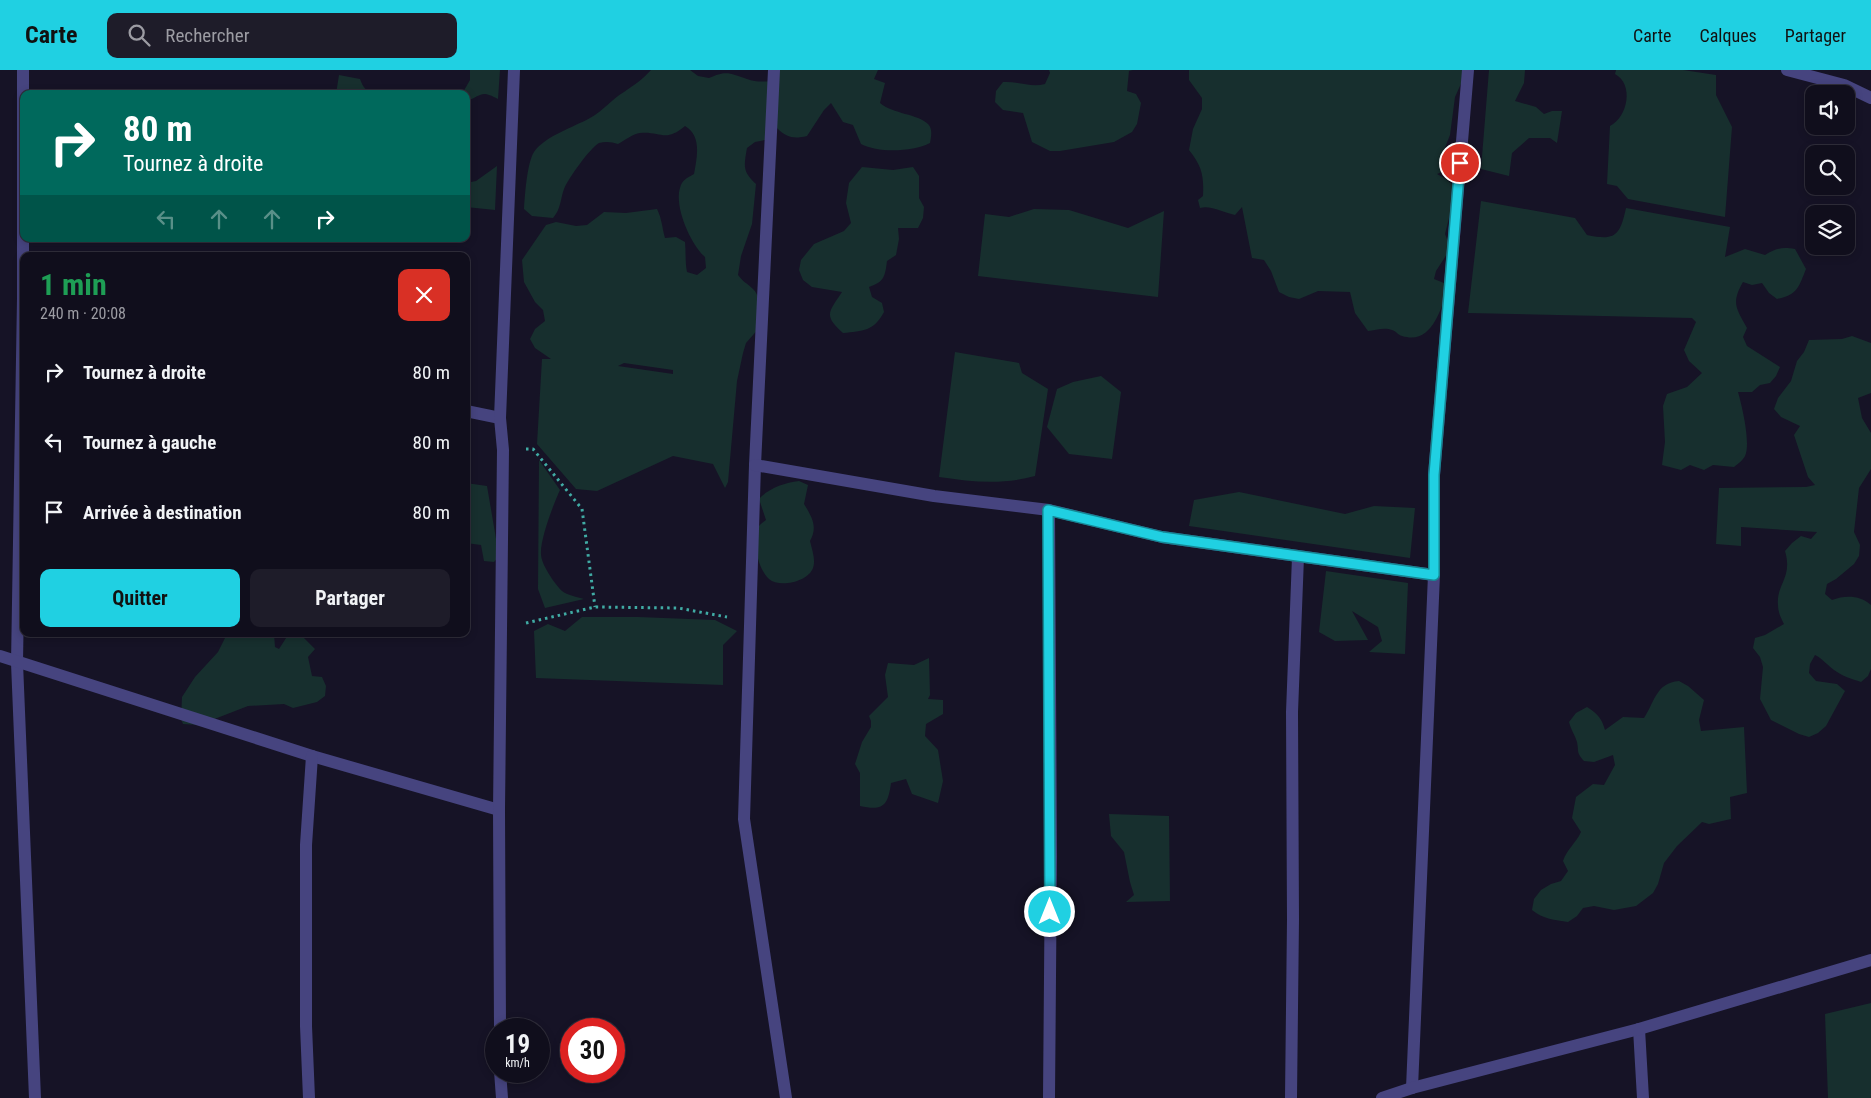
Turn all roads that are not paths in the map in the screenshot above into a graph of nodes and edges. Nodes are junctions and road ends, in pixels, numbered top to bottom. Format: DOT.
graph roads {
  1 [pos="23,70"];
  2 [pos="514,70"];
  3 [pos="774,70"];
  4 [pos="1468,70"];
  5 [pos="1787,70"];
  6 [pos="23,90"];
  7 [pos="1871,98"];
  8 [pos="470,411"];
  9 [pos="500,418"];
  10 [pos="755,465"];
  11 [pos="20,480"];
  12 [pos="1048,510"];
  13 [pos="1298,557"];
  14 [pos="1434,575"];
  15 [pos="0,656"];
  16 [pos="17,663"];
  17 [pos="312,756"];
  18 [pos="499,810"];
  19 [pos="1871,960"];
  20 [pos="500,1018"];
  21 [pos="1639,1029"];
  22 [pos="501,1083"];
  23 [pos="1412,1088"];
  24 [pos="35,1098"];
  25 [pos="309,1098"];
  26 [pos="502,1098"];
  27 [pos="786,1098"];
  28 [pos="1049,1098"];
  29 [pos="1291,1098"];
  30 [pos="1382,1098"];
  31 [pos="1643,1098"];
  1 -- 6 [label="street"];
  2 -- 9 [label="street"];
  3 -- 10 [label="street"];
  4 -- 14 [label="street"];
  5 -- 7 [label="street"];
  8 -- 9 [label="street"];
  9 -- 18 [label="street"];
  10 -- 12 [label="street"];
  10 -- 27 [label="street"];
  11 -- 16 [label="street"];
  12 -- 13 [label="street"];
  12 -- 28 [label="street"];
  13 -- 14 [label="street"];
  13 -- 29 [label="street"];
  14 -- 23 [label="street"];
  15 -- 16 [label="street"];
  16 -- 17 [label="street"];
  16 -- 24 [label="street"];
  17 -- 18 [label="street"];
  17 -- 25 [label="street"];
  18 -- 20 [label="street"];
  19 -- 21 [label="street"];
  21 -- 23 [label="street"];
  21 -- 31 [label="street"];
  22 -- 26 [label="street"];
  23 -- 30 [label="street"];
}
